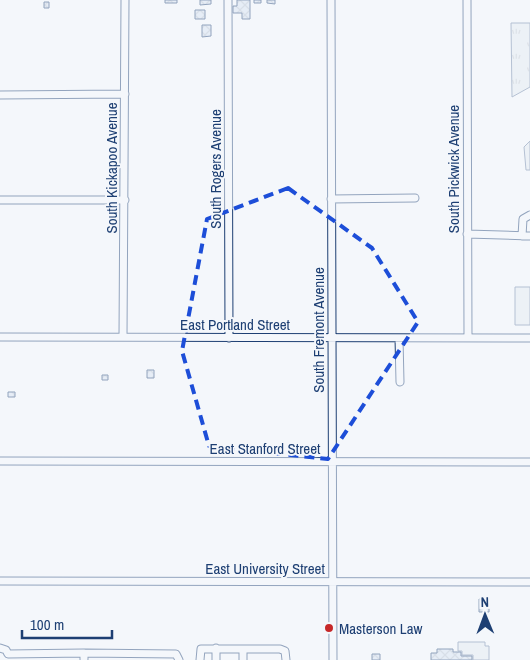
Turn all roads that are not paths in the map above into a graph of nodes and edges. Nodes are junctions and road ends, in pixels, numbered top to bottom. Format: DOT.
graph roads {
  1 [pos="125,0"];
  2 [pos="228,0"];
  3 [pos="331,0"];
  4 [pos="467,0"];
  5 [pos="125,94"];
  6 [pos="0,95"];
  7 [pos="415,198"];
  8 [pos="331,199"];
  9 [pos="0,200"];
  10 [pos="125,200"];
  11 [pos="530,215"];
  12 [pos="467,234"];
  13 [pos="526,236"];
  14 [pos="0,337"];
  15 [pos="123,337"];
  16 [pos="229,338"];
  17 [pos="332,338"];
  18 [pos="399,338"];
  19 [pos="468,338"];
  20 [pos="530,338"];
  21 [pos="400,382"];
  22 [pos="0,461"];
  23 [pos="332,462"];
  24 [pos="530,462"];
  25 [pos="0,581"];
  26 [pos="333,582"];
  27 [pos="530,582"];
  28 [pos="0,648"];
  29 [pos="216,648"];
  30 [pos="243,649"];
  31 [pos="8,657"];
  32 [pos="18,657"];
  33 [pos="84,658"];
  34 [pos="179,660"];
  35 [pos="200,660"];
  36 [pos="216,660"];
  37 [pos="243,660"];
  38 [pos="286,660"];
  39 [pos="333,660"];
  1 -- 5 [label="street, South Kickapoo Avenue"];
  2 -- 16 [label="street, South Rogers Avenue"];
  3 -- 8 [label="street, South Fremont Avenue"];
  4 -- 12 [label="street, South Pickwick Avenue"];
  5 -- 6 [label="street"];
  5 -- 10 [label="street, South Kickapoo Avenue"];
  7 -- 8 [label="street"];
  8 -- 17 [label="street, South Fremont Avenue"];
  9 -- 10 [label="street"];
  10 -- 15 [label="street, South Kickapoo Avenue"];
  11 -- 13 [label="street"];
  12 -- 13 [label="street"];
  12 -- 19 [label="street, South Pickwick Avenue"];
  14 -- 15 [label="street, East Portland Street"];
  15 -- 16 [label="street, East Portland Street"];
  16 -- 17 [label="street, East Portland Street"];
  17 -- 18 [label="street, East Portland Street"];
  17 -- 23 [label="street, South Fremont Avenue"];
  18 -- 19 [label="street, East Portland Street"];
  18 -- 21 [label="street"];
  19 -- 20 [label="street, East Portland Street"];
  22 -- 23 [label="street, East Stanford Street"];
  23 -- 24 [label="street, East Stanford Street"];
  23 -- 26 [label="street, South Fremont Avenue"];
  25 -- 26 [label="street, East University Street"];
  26 -- 27 [label="street, East University Street"];
  26 -- 39 [label="street, South Fremont Avenue"];
  28 -- 31 [label="street"];
  29 -- 30 [label="street"];
  29 -- 35 [label="street"];
  29 -- 36 [label="street"];
  30 -- 37 [label="street"];
  30 -- 38 [label="street"];
  31 -- 32 [label="street"];
  32 -- 33 [label="street"];
  33 -- 34 [label="street"];
}
